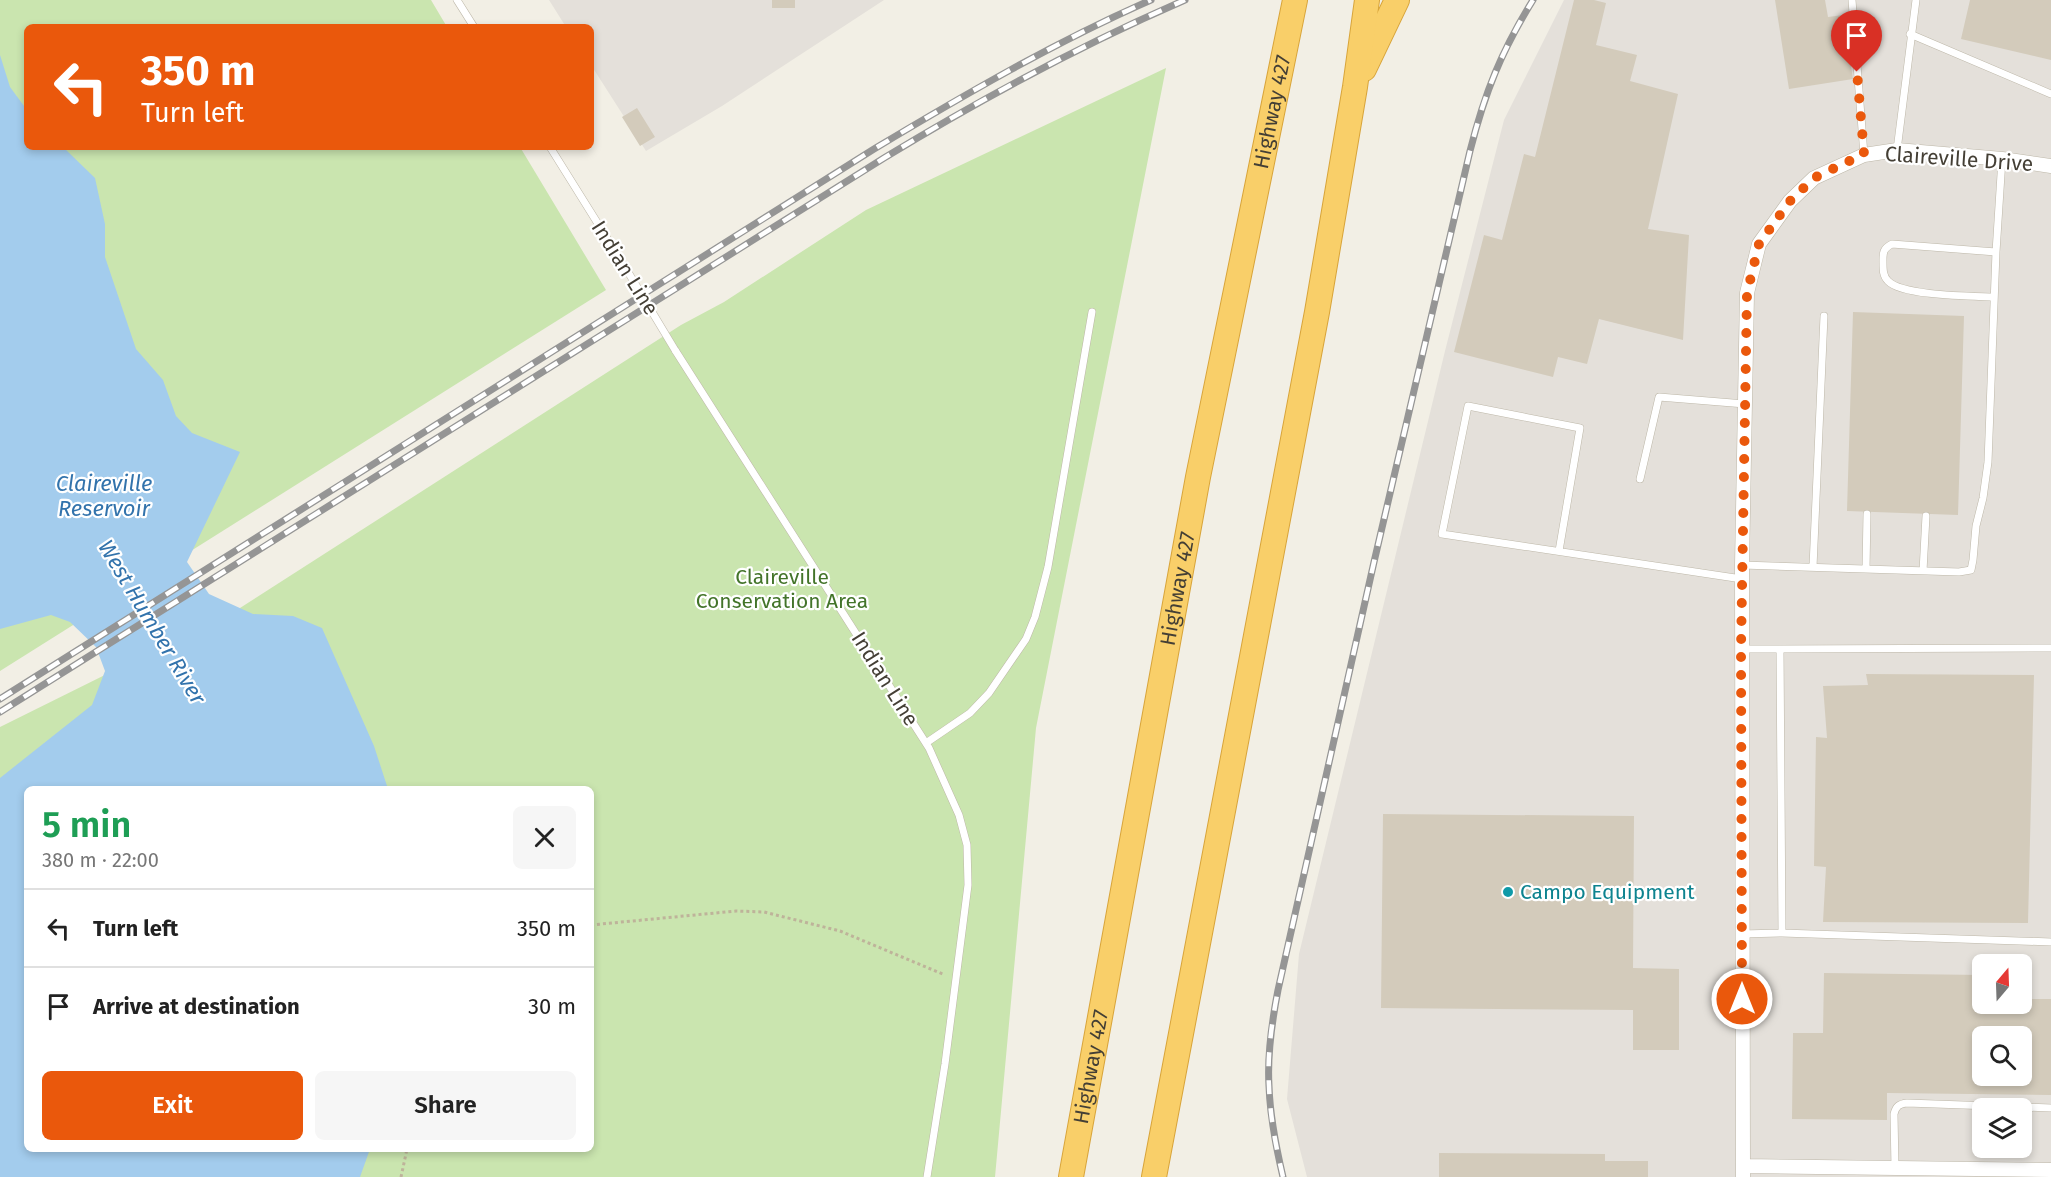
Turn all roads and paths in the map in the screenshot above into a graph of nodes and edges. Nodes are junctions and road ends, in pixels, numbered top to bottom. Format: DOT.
graph roads {
  1 [pos="457,0"];
  2 [pos="1295,0"];
  3 [pos="1396,0"];
  4 [pos="1852,0"];
  5 [pos="1916,0"];
  6 [pos="1366,6"];
  7 [pos="472,24"];
  8 [pos="1910,34"];
  9 [pos="1355,87"];
  10 [pos="2051,94"];
  11 [pos="552,150"];
  12 [pos="1897,150"];
  13 [pos="1864,154"];
  14 [pos="2002,159"];
  15 [pos="2051,166"];
  16 [pos="1996,252"];
  17 [pos="1994,297"];
  18 [pos="1092,312"];
  19 [pos="1824,316"];
  20 [pos="1745,404"];
  21 [pos="1640,479"];
  22 [pos="1867,514"];
  23 [pos="1926,516"];
  24 [pos="1559,551"];
  25 [pos="1742,565"];
  26 [pos="1813,567"];
  27 [pos="1866,569"];
  28 [pos="1923,571"];
  29 [pos="1742,579"];
  30 [pos="2051,648"];
  31 [pos="1741,649"];
  32 [pos="1780,649"];
  33 [pos="926,743"];
  34 [pos="594,925"];
  35 [pos="1782,933"];
  36 [pos="1742,934"];
  37 [pos="2051,942"];
  38 [pos="955,980"];
  39 [pos="2051,1108"];
  40 [pos="406,1152"];
  41 [pos="1895,1168"];
  42 [pos="1743,1172"];
  43 [pos="2047,1172"];
  44 [pos="401,1177"];
  45 [pos="927,1177"];
  46 [pos="1071,1177"];
  47 [pos="1154,1177"];
  1 -- 7 [label="lane"];
  2 -- 46 [label="highway, Highway 427"];
  3 -- 9 [label="highway"];
  4 -- 13 [label="lane"];
  5 -- 8 [label="lane"];
  6 -- 9 [label="highway"];
  8 -- 10 [label="lane"];
  8 -- 12 [label="lane"];
  9 -- 47 [label="highway"];
  11 -- 33 [label="lane, Indian Line, bridge"];
  12 -- 13 [label="street, Claireville Drive"];
  12 -- 14 [label="street, Claireville Drive"];
  13 -- 20 [label="street, Claireville Drive"];
  14 -- 15 [label="street, Claireville Drive"];
  14 -- 16 [label="lane"];
  16 -- 17 [label="lane"];
  16 -- 17 [label="lane"];
  17 -- 28 [label="lane"];
  18 -- 33 [label="lane"];
  19 -- 26 [label="lane"];
  20 -- 21 [label="lane"];
  20 -- 25 [label="street, Claireville Drive"];
  22 -- 27 [label="lane"];
  23 -- 28 [label="lane"];
  24 -- 24 [label="lane"];
  24 -- 29 [label="lane"];
  25 -- 26 [label="lane"];
  25 -- 29 [label="street, Claireville Drive"];
  26 -- 27 [label="lane"];
  27 -- 28 [label="lane"];
  29 -- 31 [label="street, Claireville Drive"];
  30 -- 32 [label="lane"];
  31 -- 32 [label="lane"];
  31 -- 36 [label="street, Claireville Drive"];
  32 -- 35 [label="lane"];
  33 -- 38 [label="lane, Indian Line"];
  34 -- 38 [label="path"];
  35 -- 36 [label="lane"];
  35 -- 37 [label="lane"];
  36 -- 42 [label="street, Claireville Drive"];
  38 -- 45 [label="lane, Indian Line"];
  39 -- 41 [label="lane"];
  40 -- 44 [label="path"];
  41 -- 42 [label="street"];
  41 -- 43 [label="street"];
}
